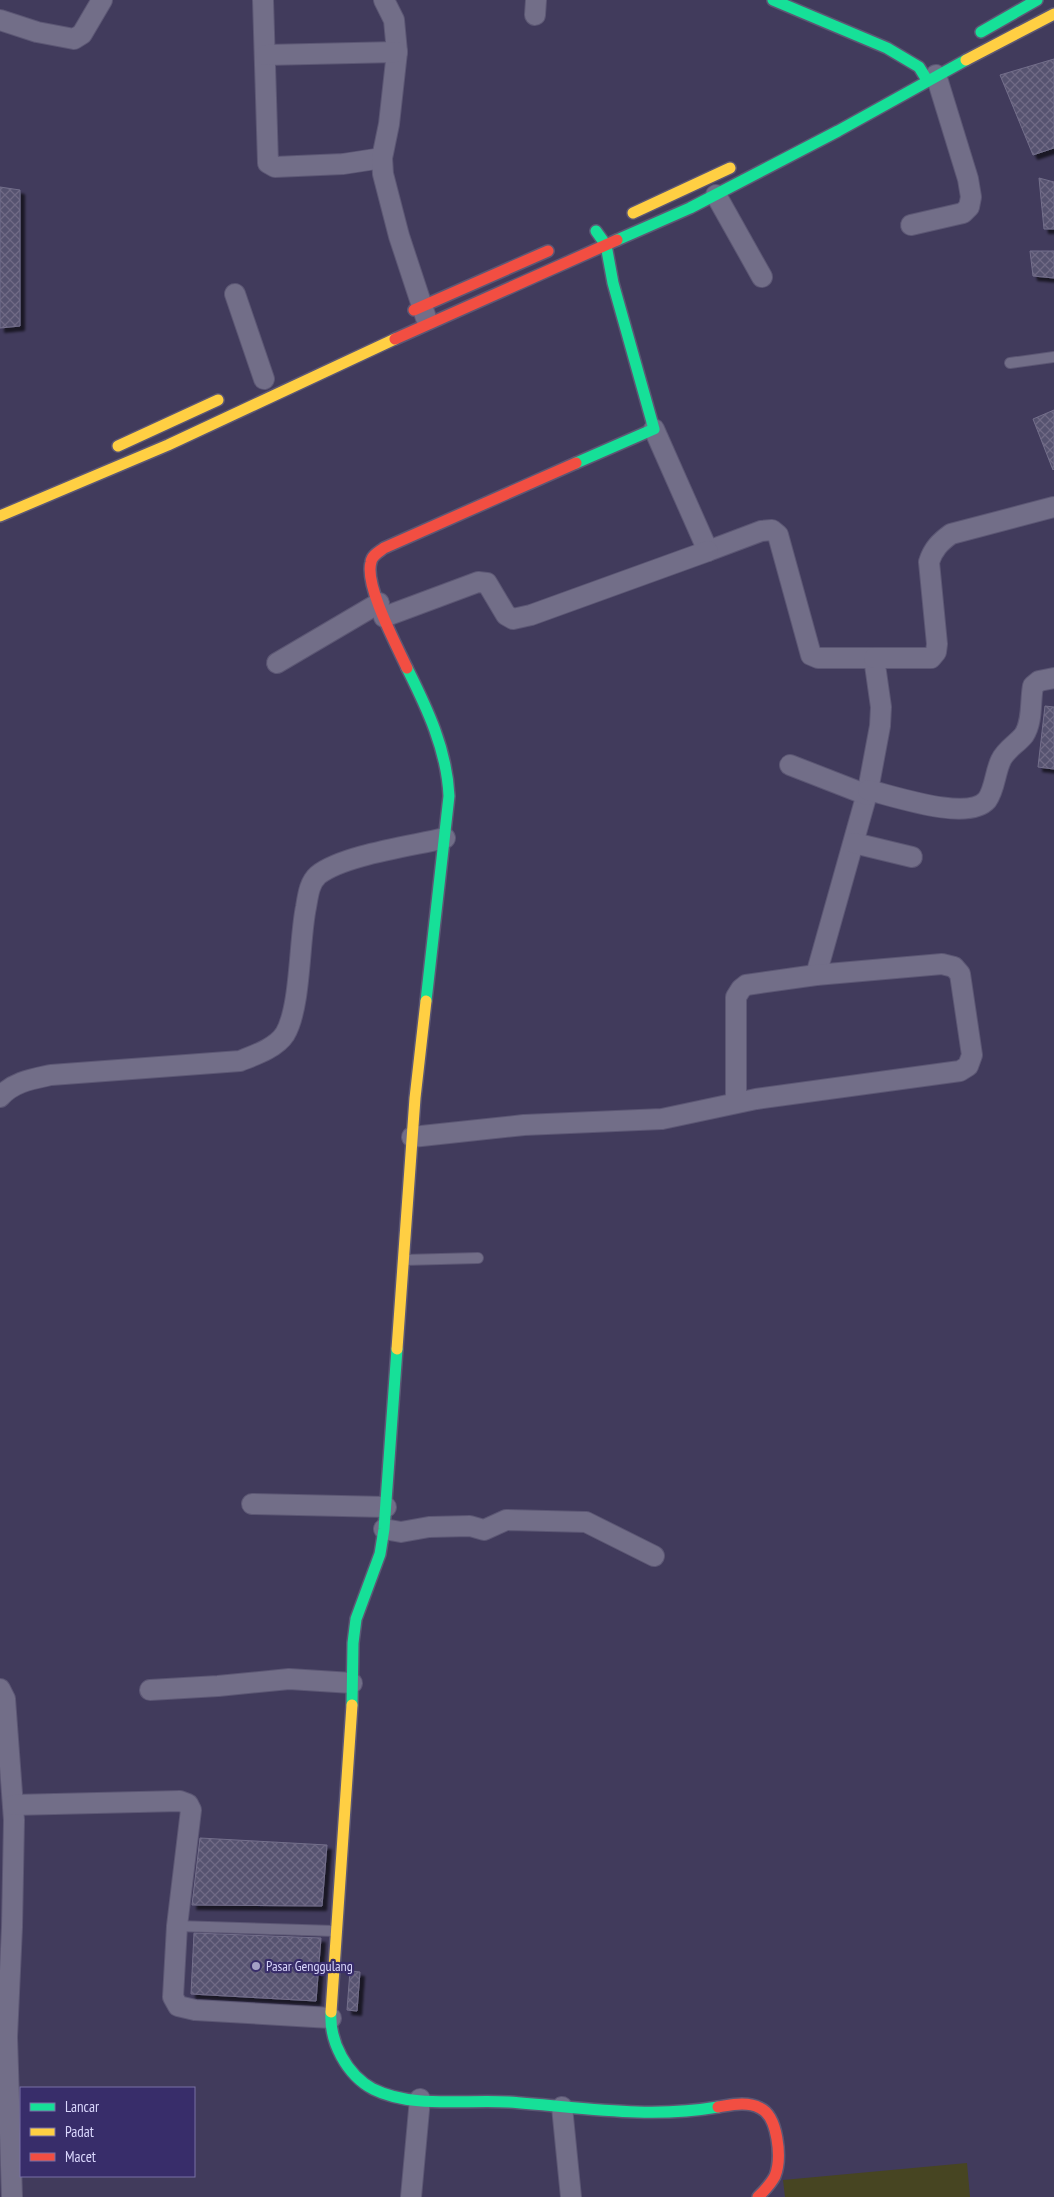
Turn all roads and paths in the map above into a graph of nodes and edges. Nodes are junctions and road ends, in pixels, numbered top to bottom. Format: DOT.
graph roads {
  1 [pos="102,0"];
  2 [pos="263,0"];
  3 [pos="384,0"];
  4 [pos="773,0"];
  5 [pos="1037,0"];
  6 [pos="1054,14"];
  7 [pos="0,20"];
  8 [pos="970,38"];
  9 [pos="397,52"];
  10 [pos="266,55"];
  11 [pos="927,71"];
  12 [pos="903,76"];
  13 [pos="382,158"];
  14 [pos="744,162"];
  15 [pos="716,195"];
  16 [pos="622,219"];
  17 [pos="911,225"];
  18 [pos="596,231"];
  19 [pos="606,245"];
  20 [pos="561,246"];
  21 [pos="762,277"];
  22 [pos="235,294"];
  23 [pos="418,315"];
  24 [pos="1054,357"];
  25 [pos="1010,363"];
  26 [pos="264,379"];
  27 [pos="230,395"];
  28 [pos="654,430"];
  29 [pos="108,450"];
  30 [pos="1054,507"];
  31 [pos="0,516"];
  32 [pos="708,551"];
  33 [pos="382,610"];
  34 [pos="874,658"];
  35 [pos="276,663"];
  36 [pos="1054,678"];
  37 [pos="790,765"];
  38 [pos="868,792"];
  39 [pos="445,838"];
  40 [pos="854,843"];
  41 [pos="912,858"];
  42 [pos="816,975"];
  43 [pos="0,1097"];
  44 [pos="736,1103"];
  45 [pos="412,1137"];
  46 [pos="478,1258"];
  47 [pos="403,1260"];
  48 [pos="252,1504"];
  49 [pos="386,1507"];
  50 [pos="384,1528"];
  51 [pos="654,1556"];
  52 [pos="352,1683"];
  53 [pos="0,1689"];
  54 [pos="150,1690"];
  55 [pos="13,1805"];
  56 [pos="177,1926"];
  57 [pos="336,1931"];
  58 [pos="331,2018"];
  59 [pos="420,2100"];
  60 [pos="562,2107"];
  61 [pos="12,2197"];
  62 [pos="411,2197"];
  63 [pos="571,2197"];
  64 [pos="758,2197"];
  1 -- 7 [label="street"];
  2 -- 10 [label="street"];
  3 -- 9 [label="street"];
  4 -- 11 [label="street"];
  5 -- 8 [label="street"];
  6 -- 11 [label="street"];
  9 -- 10 [label="street"];
  9 -- 13 [label="street"];
  10 -- 13 [label="street"];
  11 -- 12 [label="street"];
  11 -- 15 [label="street"];
  11 -- 17 [label="street"];
  13 -- 23 [label="street"];
  14 -- 16 [label="street"];
  15 -- 19 [label="street"];
  15 -- 21 [label="street"];
  18 -- 19 [label="street"];
  19 -- 23 [label="street"];
  19 -- 28 [label="street"];
  20 -- 23 [label="street"];
  22 -- 26 [label="street"];
  23 -- 31 [label="street"];
  24 -- 25 [label="lane"];
  27 -- 29 [label="street"];
  28 -- 32 [label="street"];
  28 -- 33 [label="street"];
  30 -- 34 [label="street"];
  32 -- 33 [label="street"];
  32 -- 34 [label="street"];
  33 -- 35 [label="street"];
  33 -- 39 [label="street"];
  34 -- 38 [label="street"];
  36 -- 38 [label="street"];
  37 -- 38 [label="street"];
  38 -- 40 [label="street"];
  39 -- 43 [label="street"];
  39 -- 45 [label="street"];
  40 -- 41 [label="street"];
  40 -- 42 [label="street"];
  42 -- 44 [label="street"];
  42 -- 44 [label="street"];
  44 -- 45 [label="street"];
  45 -- 47 [label="street"];
  46 -- 47 [label="lane"];
  47 -- 49 [label="street"];
  48 -- 49 [label="street"];
  49 -- 50 [label="street"];
  50 -- 51 [label="street"];
  50 -- 52 [label="street"];
  52 -- 54 [label="street"];
  52 -- 57 [label="street"];
  53 -- 55 [label="street"];
  55 -- 56 [label="street"];
  55 -- 61 [label="street"];
  56 -- 57 [label="lane"];
  56 -- 58 [label="street"];
  57 -- 58 [label="street"];
  58 -- 59 [label="street"];
  59 -- 60 [label="street"];
  59 -- 62 [label="street"];
  60 -- 63 [label="street"];
  60 -- 64 [label="street"];
}
